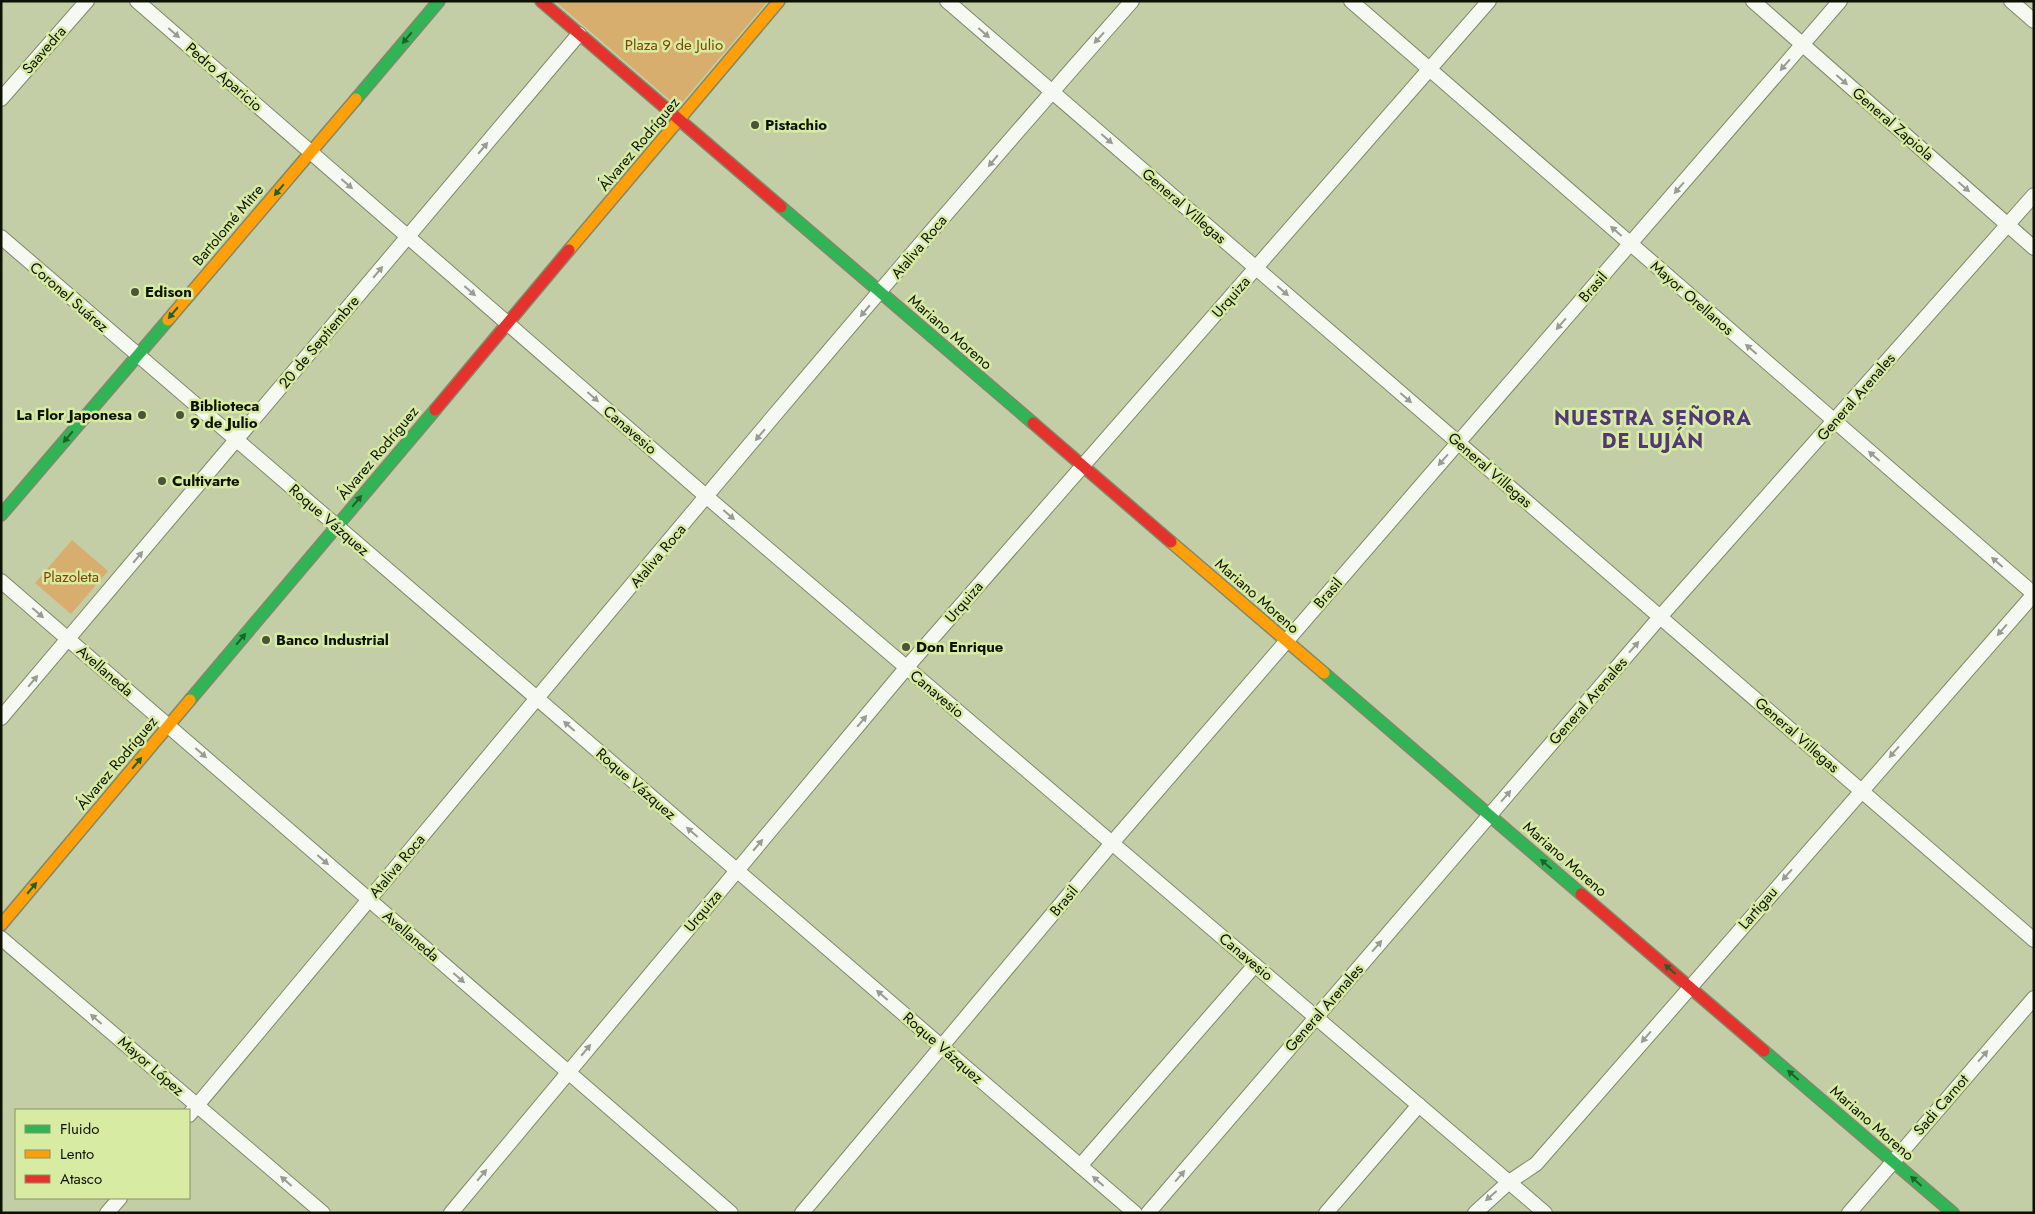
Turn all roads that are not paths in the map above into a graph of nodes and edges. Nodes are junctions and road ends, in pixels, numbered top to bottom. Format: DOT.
graph roads {
  1 [pos="87,1"];
  2 [pos="137,1"];
  3 [pos="439,1"];
  4 [pos="541,1"];
  5 [pos="779,1"];
  6 [pos="947,1"];
  7 [pos="1132,1"];
  8 [pos="1351,1"];
  9 [pos="1489,1"];
  10 [pos="1753,1"];
  11 [pos="1840,1"];
  12 [pos="2011,1"];
  13 [pos="2034,21"];
  14 [pos="579,34"];
  15 [pos="1802,45"];
  16 [pos="1429,70"];
  17 [pos="1052,92"];
  18 [pos="1,99"];
  19 [pos="680,120"];
  20 [pos="310,153"];
  21 [pos="2034,195"];
  22 [pos="2007,224"];
  23 [pos="1,237"];
  24 [pos="408,237"];
  25 [pos="1630,244"];
  26 [pos="2034,248"];
  27 [pos="1256,268"];
  28 [pos="881,292"];
  29 [pos="507,323"];
  30 [pos="137,356"];
  31 [pos="1835,422"];
  32 [pos="236,440"];
  33 [pos="1458,442"];
  34 [pos="1083,466"];
  35 [pos="707,497"];
  36 [pos="1,515"];
  37 [pos="336,526"];
  38 [pos="1,581"];
  39 [pos="2034,594"];
  40 [pos="1660,617"];
  41 [pos="68,639"];
  42 [pos="1287,641"];
  43 [pos="906,668"];
  44 [pos="538,699"];
  45 [pos="1,718"];
  46 [pos="168,725"];
  47 [pos="1860,790"];
  48 [pos="1490,815"];
  49 [pos="1112,843"];
  50 [pos="737,870"];
  51 [pos="369,900"];
  52 [pos="1,925"];
  53 [pos="1,938"];
  54 [pos="2034,940"];
  55 [pos="1255,965"];
  56 [pos="1690,987"];
  57 [pos="2034,998"];
  58 [pos="1316,1017"];
  59 [pos="942,1046"];
  60 [pos="568,1072"];
  61 [pos="1420,1105"];
  62 [pos="193,1110"];
  63 [pos="1893,1161"];
  64 [pos="1080,1166"];
  65 [pos="1509,1182"];
  66 [pos="119,1199"];
  67 [pos="107,1213"];
  68 [pos="323,1213"];
  69 [pos="451,1213"];
  70 [pos="731,1213"];
  71 [pos="802,1213"];
  72 [pos="1135,1213"];
  73 [pos="1148,1213"];
  74 [pos="1326,1213"];
  75 [pos="1475,1213"];
  76 [pos="1544,1213"];
  77 [pos="1849,1213"];
  78 [pos="1954,1213"];
  1 -- 18 [label="street, Saavedra"];
  2 -- 20 [label="street, Pedro Aparicio, one-way"];
  3 -- 20 [label="main road, Bartolomé Mitre, one-way"];
  4 -- 14 [label="main road, Mariano Moreno"];
  5 -- 19 [label="main road, Álvarez Rodríguez"];
  6 -- 17 [label="street, General Villegas, one-way"];
  7 -- 17 [label="street, Ataliva Roca, one-way"];
  8 -- 16 [label="street, Mayor Orellanos"];
  9 -- 16 [label="street, Urquiza"];
  10 -- 15 [label="street, General Zapiola"];
  11 -- 15 [label="street, Brasil"];
  12 -- 13 [label="street"];
  14 -- 19 [label="main road, Mariano Moreno"];
  24 -- 14 [label="street, 20 de Septiembre, one-way"];
  15 -- 22 [label="street, General Zapiola, one-way"];
  15 -- 25 [label="street, Brasil, one-way"];
  25 -- 16 [label="street, Mayor Orellanos, one-way"];
  16 -- 27 [label="street, Urquiza"];
  17 -- 27 [label="street, General Villegas, one-way"];
  17 -- 28 [label="street, Ataliva Roca, one-way"];
  19 -- 28 [label="main road, Mariano Moreno"];
  19 -- 29 [label="main road, Álvarez Rodríguez"];
  20 -- 24 [label="street, Canavesio, one-way"];
  20 -- 30 [label="main road, Bartolomé Mitre, one-way"];
  21 -- 22 [label="street, General Arenales"];
  22 -- 26 [label="street, General Zapiola"];
  22 -- 31 [label="street, General Arenales"];
  23 -- 30 [label="street, Coronel Suárez"];
  24 -- 29 [label="street, Canavesio, one-way"];
  32 -- 24 [label="street, 20 de Septiembre, one-way"];
  31 -- 25 [label="street, Mayor Orellanos, one-way"];
  25 -- 33 [label="street, Brasil, one-way"];
  27 -- 33 [label="street, General Villegas, one-way"];
  27 -- 34 [label="street, Urquiza"];
  28 -- 34 [label="main road, Mariano Moreno"];
  28 -- 35 [label="street, Ataliva Roca, one-way"];
  29 -- 35 [label="street, Canavesio, one-way"];
  37 -- 29 [label="main road, Álvarez Rodríguez, one-way"];
  30 -- 32 [label="street, Roque Vázquez"];
  30 -- 36 [label="main road, Bartolomé Mitre, one-way"];
  39 -- 31 [label="street, Mayor Orellanos, one-way"];
  31 -- 40 [label="street, General Arenales"];
  32 -- 37 [label="street, Roque Vázquez"];
  41 -- 32 [label="street, 20 de Septiembre, one-way"];
  33 -- 40 [label="street, General Villegas"];
  33 -- 42 [label="street, Brasil, one-way"];
  34 -- 42 [label="main road, Mariano Moreno"];
  34 -- 43 [label="street, Urquiza"];
  35 -- 43 [label="street, Canavesio, one-way"];
  35 -- 44 [label="street, Ataliva Roca"];
  37 -- 44 [label="street, Roque Vázquez"];
  46 -- 37 [label="main road, Álvarez Rodríguez, one-way"];
  38 -- 41 [label="street, Avellaneda, one-way"];
  39 -- 47 [label="street, Lartigau, one-way"];
  40 -- 47 [label="street, General Villegas"];
  48 -- 40 [label="street, General Arenales, one-way"];
  45 -- 41 [label="street, 20 de Septiembre, one-way"];
  41 -- 46 [label="street, Avellaneda"];
  42 -- 48 [label="main road, Mariano Moreno"];
  42 -- 49 [label="street, Brasil"];
  43 -- 49 [label="street, Canavesio"];
  50 -- 43 [label="street, Urquiza, one-way"];
  50 -- 44 [label="street, Roque Vázquez, one-way"];
  44 -- 51 [label="street, Ataliva Roca"];
  46 -- 51 [label="street, Avellaneda, one-way"];
  52 -- 46 [label="main road, Álvarez Rodríguez, one-way"];
  47 -- 54 [label="street, General Villegas"];
  47 -- 56 [label="street, Lartigau, one-way"];
  56 -- 48 [label="main road, Mariano Moreno, one-way"];
  58 -- 48 [label="street, General Arenales, one-way"];
  49 -- 55 [label="street, Canavesio"];
  49 -- 59 [label="street, Brasil"];
  59 -- 50 [label="street, Roque Vázquez, one-way"];
  60 -- 50 [label="street, Urquiza, one-way"];
  51 -- 60 [label="street, Avellaneda, one-way"];
  51 -- 62 [label="street, Ataliva Roca"];
  62 -- 53 [label="street, Mayor López, one-way"];
  55 -- 58 [label="street, Canavesio"];
  55 -- 64 [label="street"];
  63 -- 56 [label="main road, Mariano Moreno, one-way"];
  56 -- 65 [label="street, Lartigau, one-way"];
  63 -- 57 [label="street, Sadi Carnot, one-way"];
  58 -- 61 [label="street, Canavesio"];
  73 -- 58 [label="street, General Arenales, one-way"];
  59 -- 64 [label="street, Roque Vázquez"];
  59 -- 71 [label="street, Brasil"];
  69 -- 60 [label="street, Urquiza, one-way"];
  60 -- 70 [label="street, Avellaneda"];
  61 -- 65 [label="street, Canavesio"];
  61 -- 74 [label="street"];
  68 -- 62 [label="street, Mayor López, one-way"];
  63 -- 77 [label="street, Sadi Carnot"];
  78 -- 63 [label="main road, Mariano Moreno, one-way"];
  72 -- 64 [label="street, Roque Vázquez, one-way"];
  65 -- 75 [label="street, Lartigau, one-way"];
  65 -- 76 [label="street, Canavesio"];
  66 -- 67 [label="street"];
}
